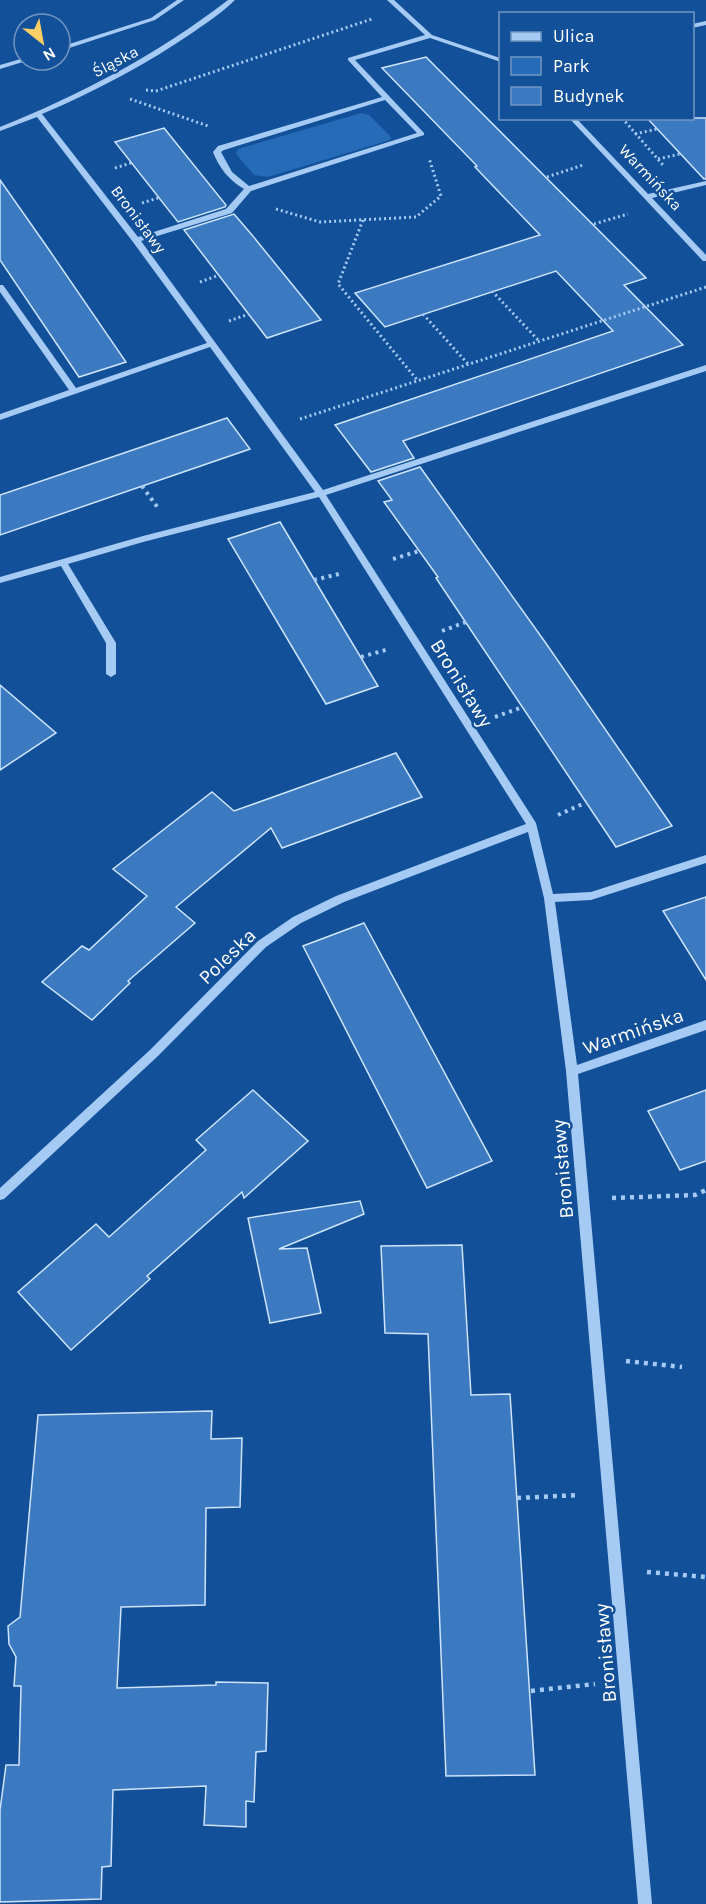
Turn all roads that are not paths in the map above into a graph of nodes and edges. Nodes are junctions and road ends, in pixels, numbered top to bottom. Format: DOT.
graph roads {
  1 [pos="181,0"];
  2 [pos="232,0"];
  3 [pos="390,0"];
  4 [pos="430,36"];
  5 [pos="72,45"];
  6 [pos="499,59"];
  7 [pos="388,97"];
  8 [pos="38,114"];
  9 [pos="574,120"];
  10 [pos="0,129"];
  11 [pos="706,183"];
  12 [pos="248,189"];
  13 [pos="646,197"];
  14 [pos="136,240"];
  15 [pos="706,259"];
  16 [pos="0,286"];
  17 [pos="212,344"];
  18 [pos="706,368"];
  19 [pos="74,391"];
  20 [pos="0,417"];
  21 [pos="321,494"];
  22 [pos="63,562"];
  23 [pos="0,580"];
  24 [pos="111,674"];
  25 [pos="532,826"];
  26 [pos="706,859"];
  27 [pos="549,898"];
  28 [pos="706,1025"];
  29 [pos="572,1071"];
  30 [pos="0,1195"];
  31 [pos="645,1904"];
  1 -- 5 [label="street"];
  2 -- 8 [label="street, Śląska"];
  3 -- 4 [label="street"];
  4 -- 6 [label="street"];
  4 -- 7 [label="street"];
  7 -- 12 [label="street"];
  7 -- 12 [label="street"];
  8 -- 10 [label="street, Śląska"];
  8 -- 14 [label="street, Bronisławy"];
  9 -- 13 [label="street, Warmińska"];
  11 -- 13 [label="street"];
  12 -- 14 [label="street"];
  13 -- 15 [label="street, Warmińska"];
  14 -- 17 [label="street, Bronisławy"];
  16 -- 19 [label="street"];
  17 -- 19 [label="street"];
  17 -- 21 [label="street, Bronisławy"];
  18 -- 21 [label="street"];
  19 -- 20 [label="street"];
  21 -- 22 [label="street"];
  21 -- 25 [label="street, Bronisławy"];
  22 -- 23 [label="street"];
  22 -- 24 [label="street"];
  25 -- 27 [label="street, Bronisławy"];
  25 -- 30 [label="street, Poleska"];
  26 -- 27 [label="street"];
  27 -- 29 [label="street, Bronisławy"];
  28 -- 29 [label="street, Warmińska"];
  29 -- 31 [label="street, Bronisławy"];
}
